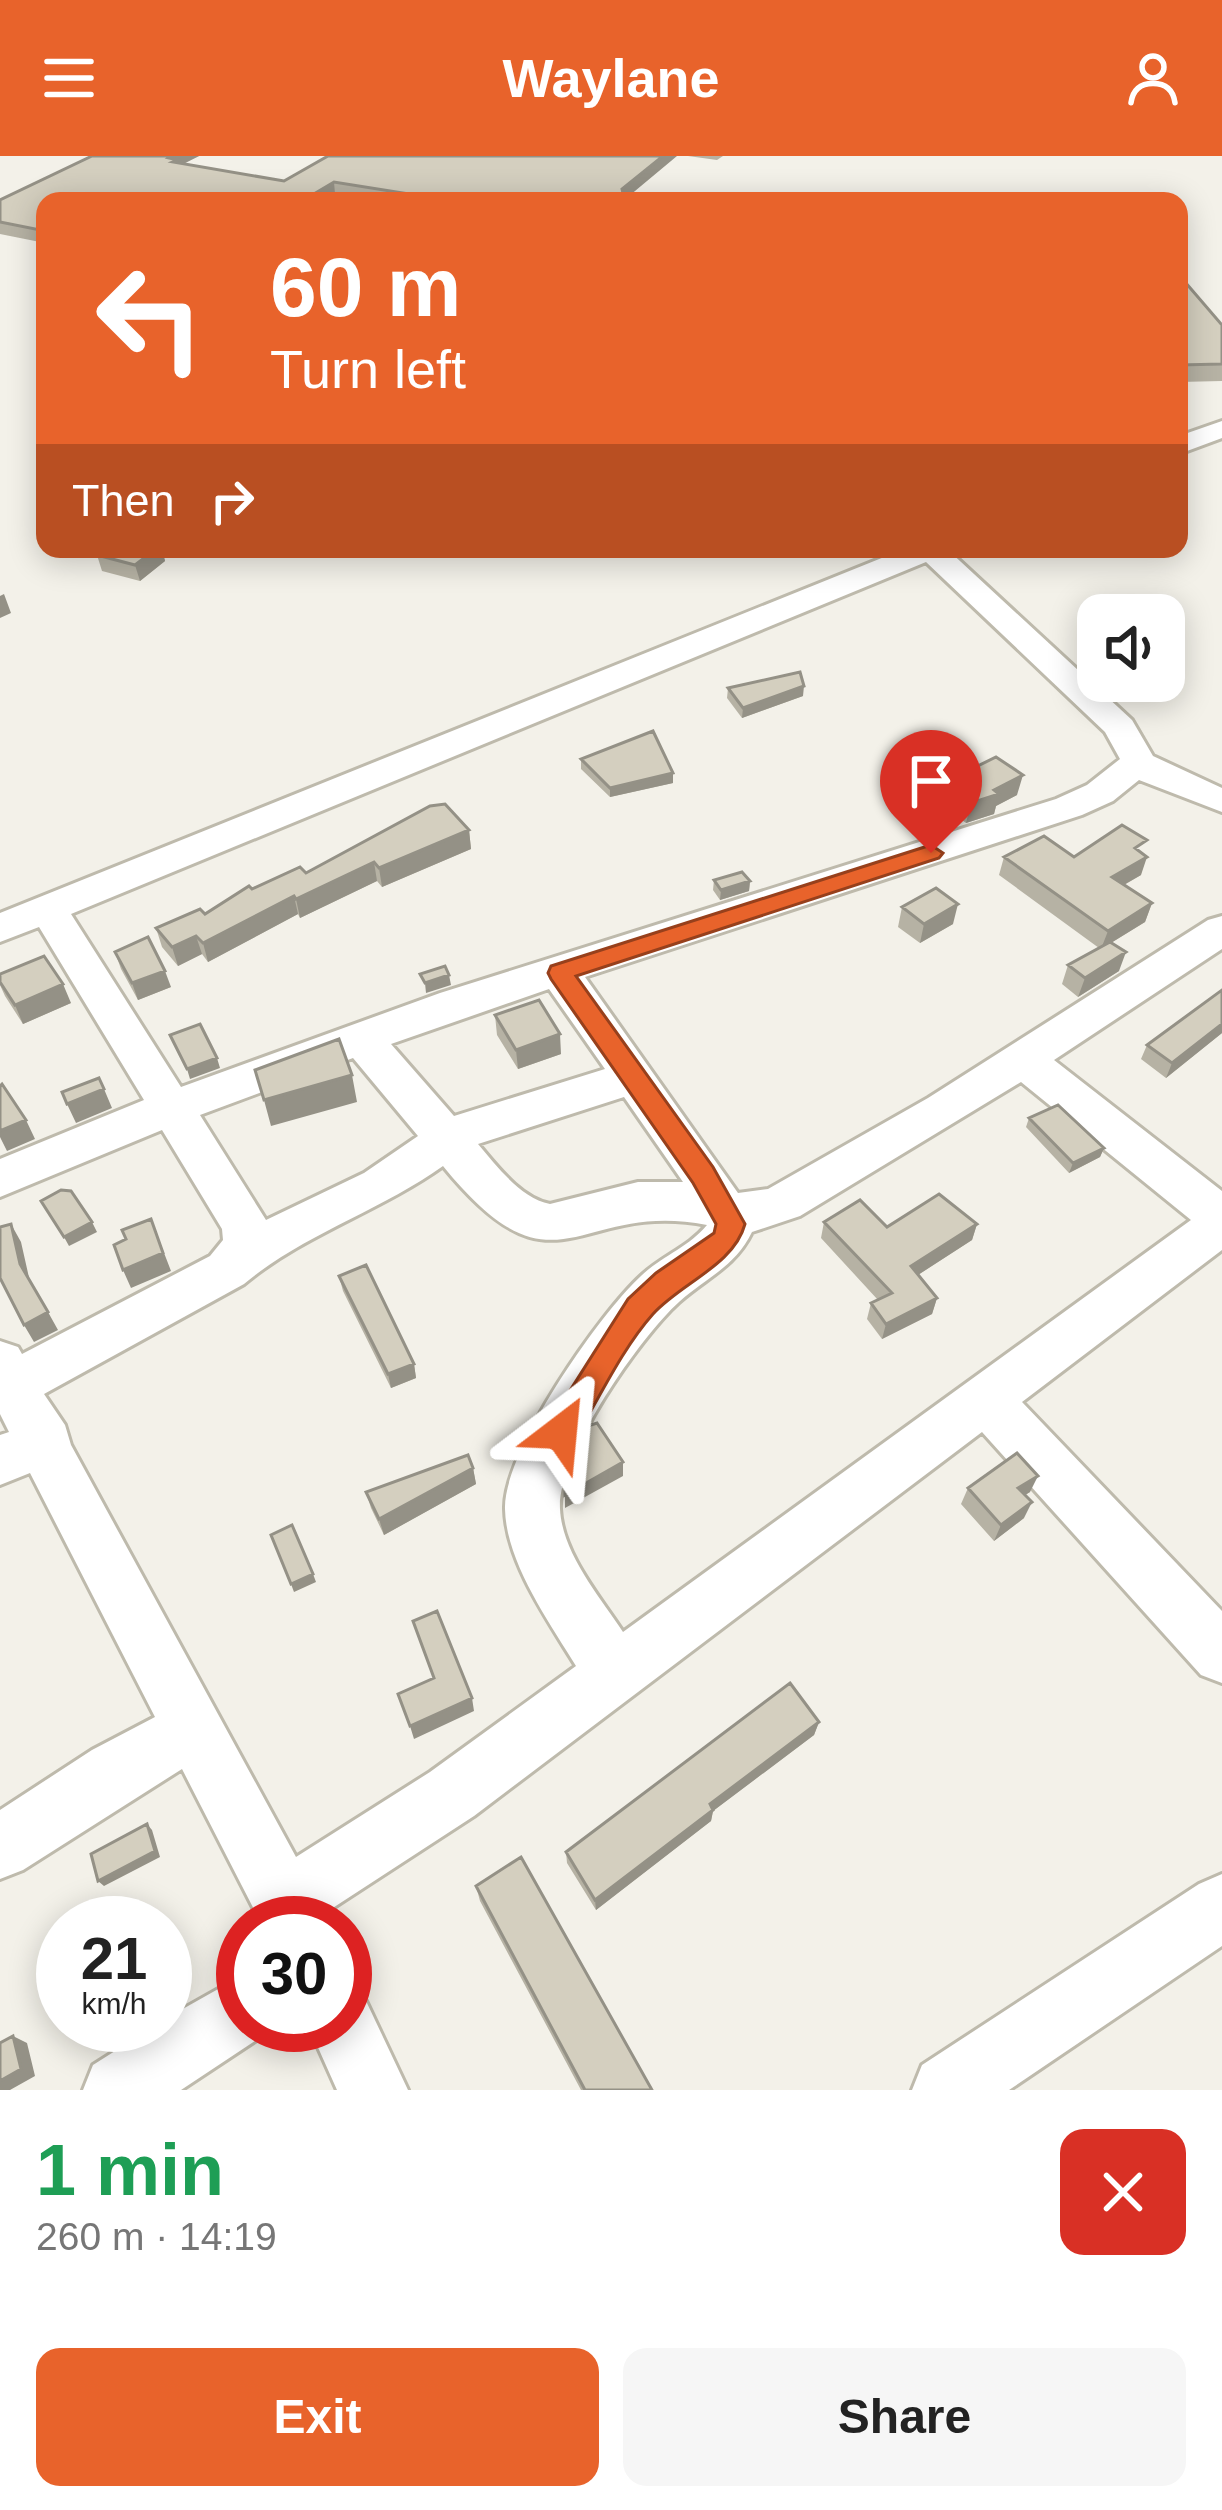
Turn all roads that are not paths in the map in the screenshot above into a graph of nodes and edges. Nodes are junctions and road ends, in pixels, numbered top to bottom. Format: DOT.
graph roads {
  1 [pos="1222,429"];
  2 [pos="1188,442"];
  3 [pos="908,558"];
  4 [pos="940,558"];
  5 [pos="1139,762"];
  6 [pos="1222,801"];
  7 [pos="48,910"];
  8 [pos="0,928"];
  9 [pos="1222,930"];
  10 [pos="560,973"];
  11 [pos="362,1039"];
  12 [pos="1024,1061"];
  13 [pos="634,1077"];
  14 [pos="168,1109"];
  15 [pos="449,1138"];
  16 [pos="0,1179"];
  17 [pos="729,1213"];
  18 [pos="1222,1221"];
  19 [pos="246,1251"];
  20 [pos="7,1373"];
  21 [pos="983,1398"];
  22 [pos="23,1451"];
  23 [pos="1217,1638"];
  24 [pos="615,1675"];
  25 [pos="194,1729"];
  26 [pos="0,1847"];
  27 [pos="283,1896"];
  28 [pos="314,1896"];
  29 [pos="1222,1907"];
  30 [pos="216,2026"];
  31 [pos="118,2090"];
  32 [pos="947,2090"];
  1 -- 2 [label="street"];
  3 -- 7 [label="street"];
  4 -- 5 [label="street"];
  5 -- 6 [label="street"];
  5 -- 10 [label="street"];
  7 -- 8 [label="street"];
  7 -- 14 [label="street"];
  9 -- 12 [label="street"];
  10 -- 11 [label="street"];
  10 -- 13 [label="street"];
  11 -- 14 [label="street"];
  11 -- 15 [label="street"];
  12 -- 17 [label="street"];
  12 -- 18 [label="street"];
  13 -- 15 [label="street"];
  13 -- 17 [label="street"];
  14 -- 16 [label="street"];
  14 -- 19 [label="street"];
  15 -- 17 [label="street"];
  15 -- 19 [label="street"];
  17 -- 24 [label="street"];
  18 -- 21 [label="street"];
  19 -- 20 [label="street"];
  20 -- 22 [label="street"];
  21 -- 23 [label="street"];
  21 -- 24 [label="street"];
  22 -- 25 [label="street"];
  24 -- 28 [label="street"];
  25 -- 26 [label="street"];
  25 -- 27 [label="street"];
  29 -- 32 [label="street"];
  30 -- 31 [label="street"];
}
